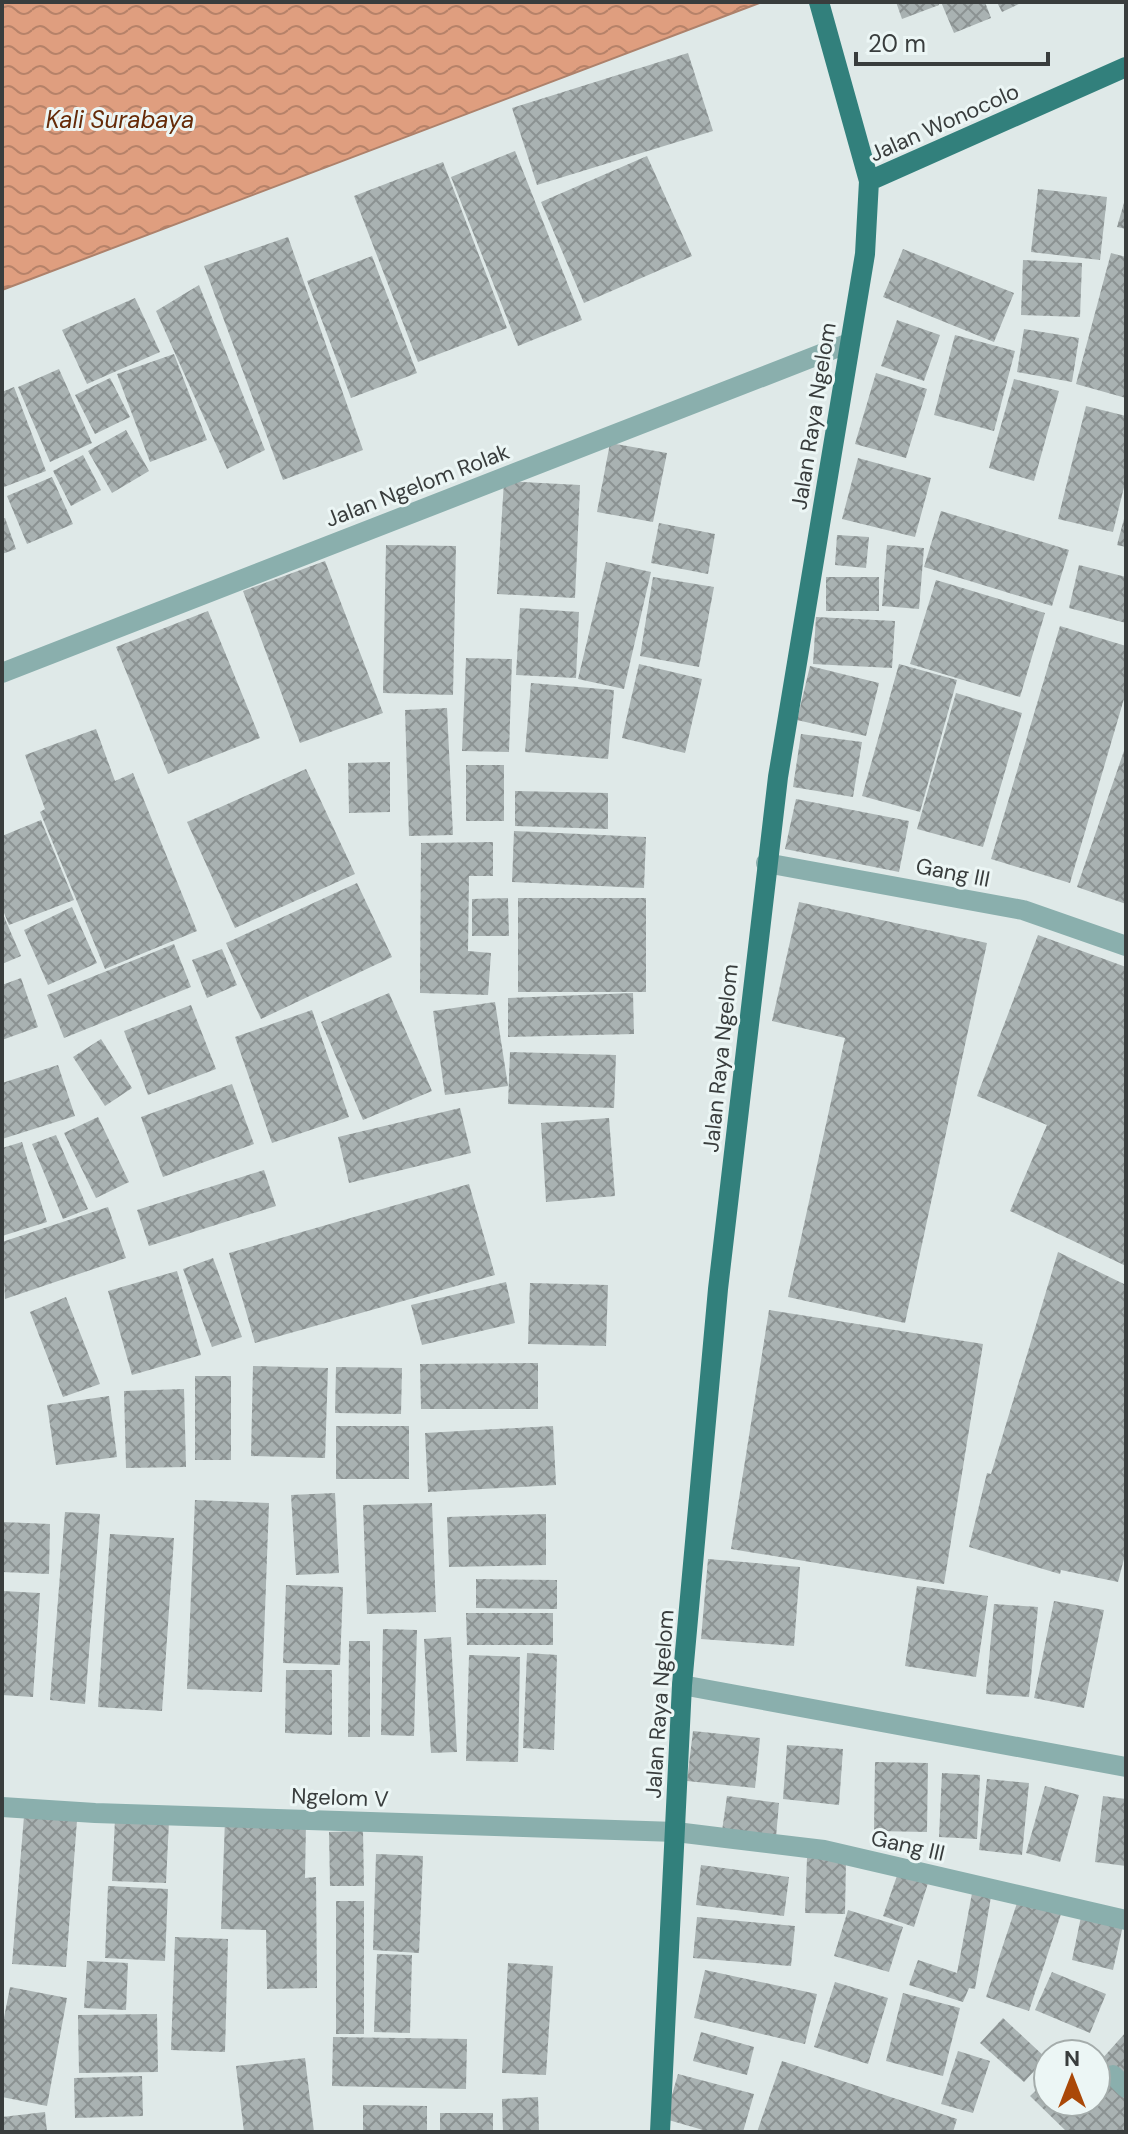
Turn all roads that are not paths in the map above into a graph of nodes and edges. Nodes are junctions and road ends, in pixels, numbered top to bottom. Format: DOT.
graph roads {
  1 [pos="819,2"];
  2 [pos="1126,67"];
  3 [pos="869,181"];
  4 [pos="849,343"];
  5 [pos="2,673"];
  6 [pos="766,863"];
  7 [pos="1126,946"];
  8 [pos="682,1685"];
  9 [pos="1126,1767"];
  10 [pos="2,1807"];
  11 [pos="676,1832"];
  12 [pos="1126,1920"];
  13 [pos="660,2132"];
  1 -- 3 [label="main road, Jalan Raya Ngelom"];
  2 -- 3 [label="main road, Jalan Wonocolo"];
  3 -- 4 [label="main road, Jalan Raya Ngelom"];
  4 -- 5 [label="street, Jalan Ngelom Rolak"];
  4 -- 6 [label="main road, Jalan Raya Ngelom"];
  6 -- 7 [label="street, Gang III"];
  6 -- 8 [label="main road, Jalan Raya Ngelom"];
  8 -- 9 [label="street"];
  8 -- 11 [label="main road, Jalan Raya Ngelom"];
  10 -- 11 [label="street, Ngelom V"];
  11 -- 12 [label="street, Gang III"];
  11 -- 13 [label="main road, Jalan Raya Ngelom"];
}
